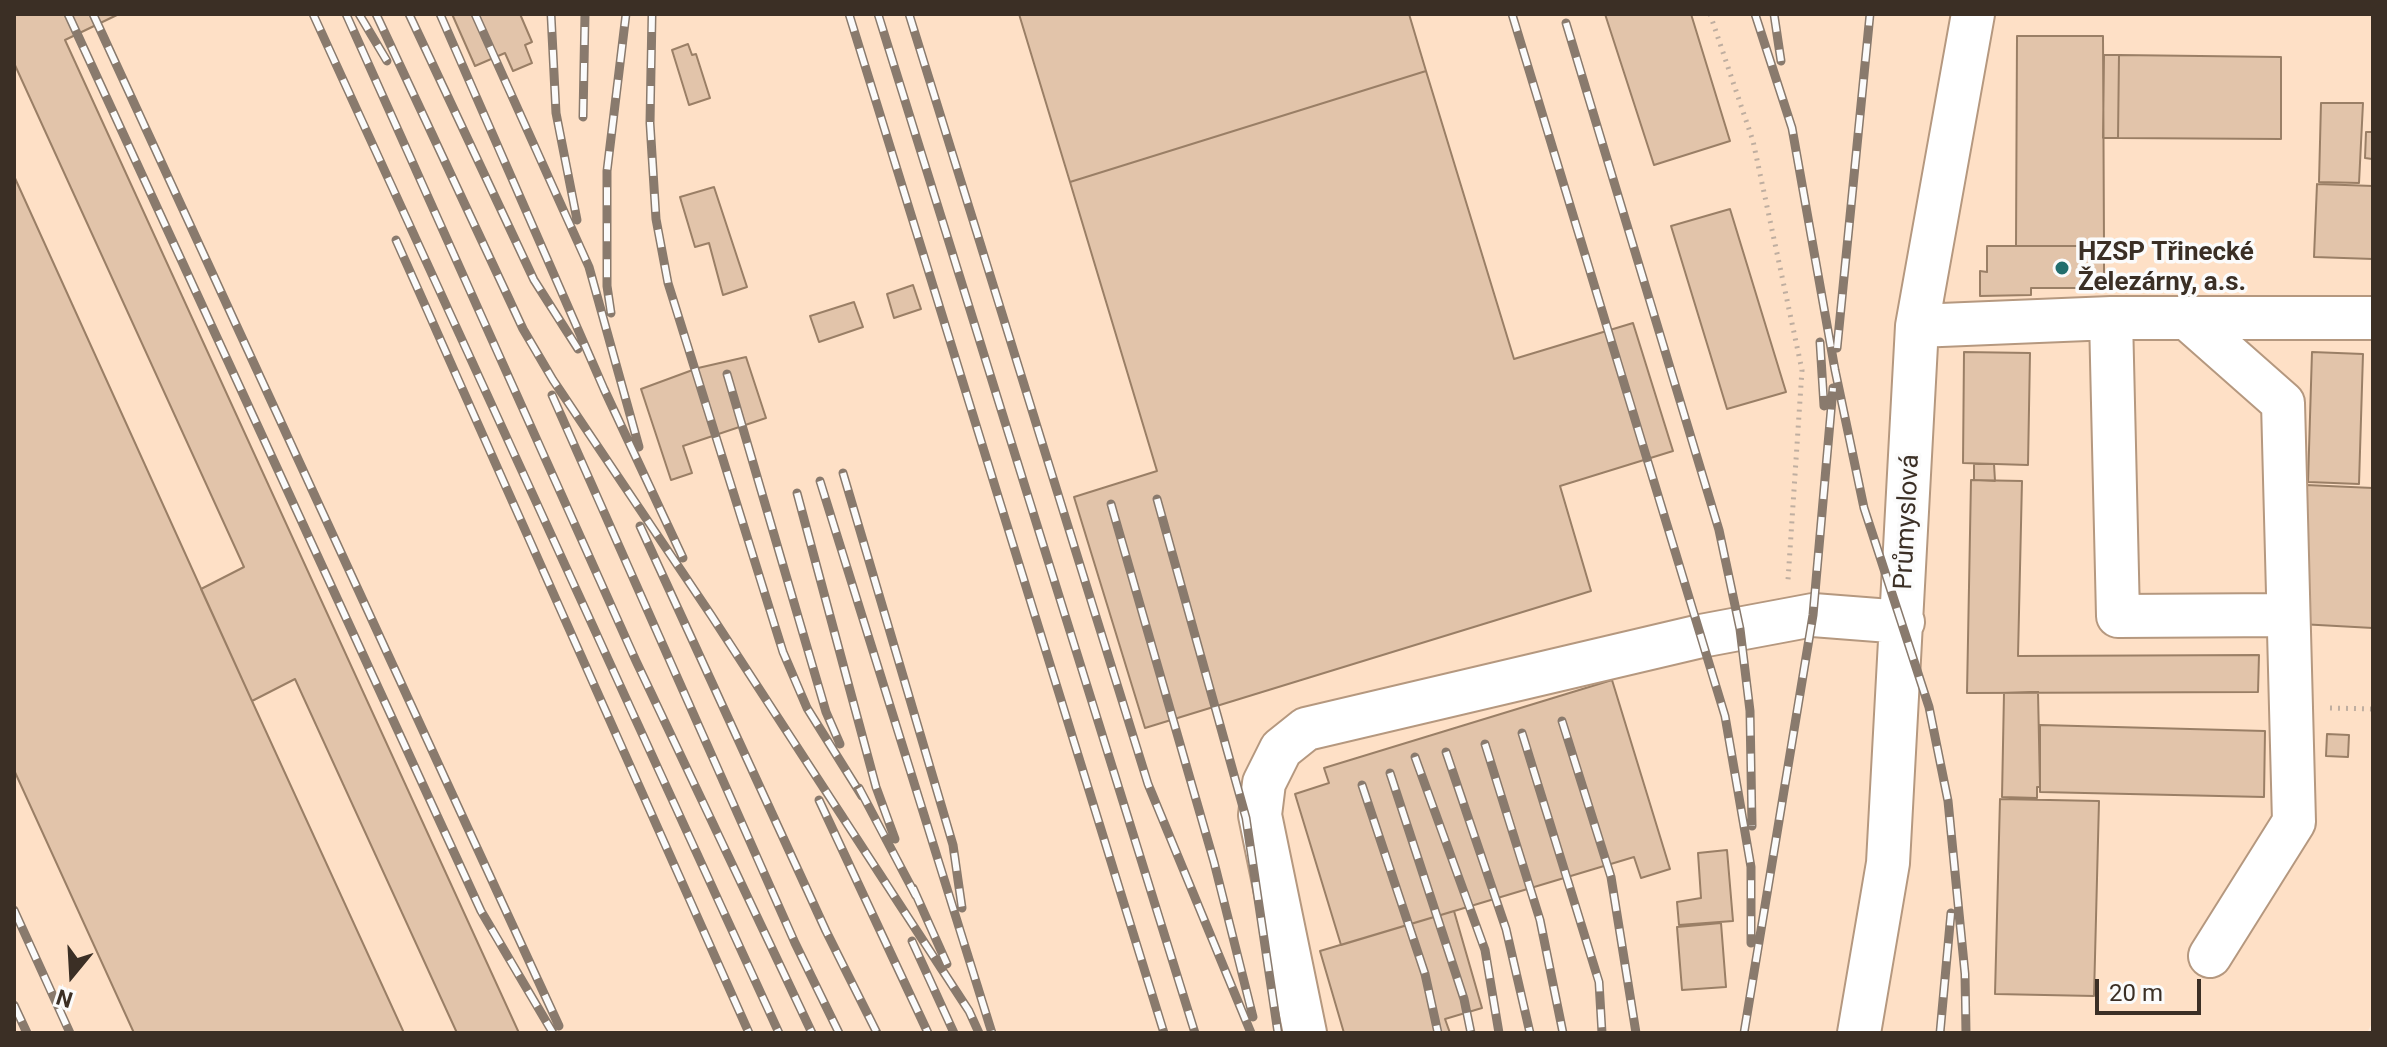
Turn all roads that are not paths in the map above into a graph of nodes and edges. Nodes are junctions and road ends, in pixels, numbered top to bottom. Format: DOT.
graph roads {
  1 [pos="1973,14"];
  2 [pos="2111,318"];
  3 [pos="2373,318"];
  4 [pos="2189,320"];
  5 [pos="1917,326"];
  6 [pos="2286,615"];
  7 [pos="1903,622"];
  8 [pos="2210,956"];
  9 [pos="1305,1033"];
  10 [pos="1859,1033"];
  1 -- 5 [label="street, Průmyslová"];
  2 -- 4 [label="street"];
  2 -- 5 [label="street"];
  2 -- 6 [label="street"];
  3 -- 4 [label="street"];
  4 -- 6 [label="street"];
  5 -- 7 [label="street, Průmyslová"];
  6 -- 8 [label="street"];
  7 -- 9 [label="street"];
  7 -- 10 [label="street, Průmyslová"];
}
